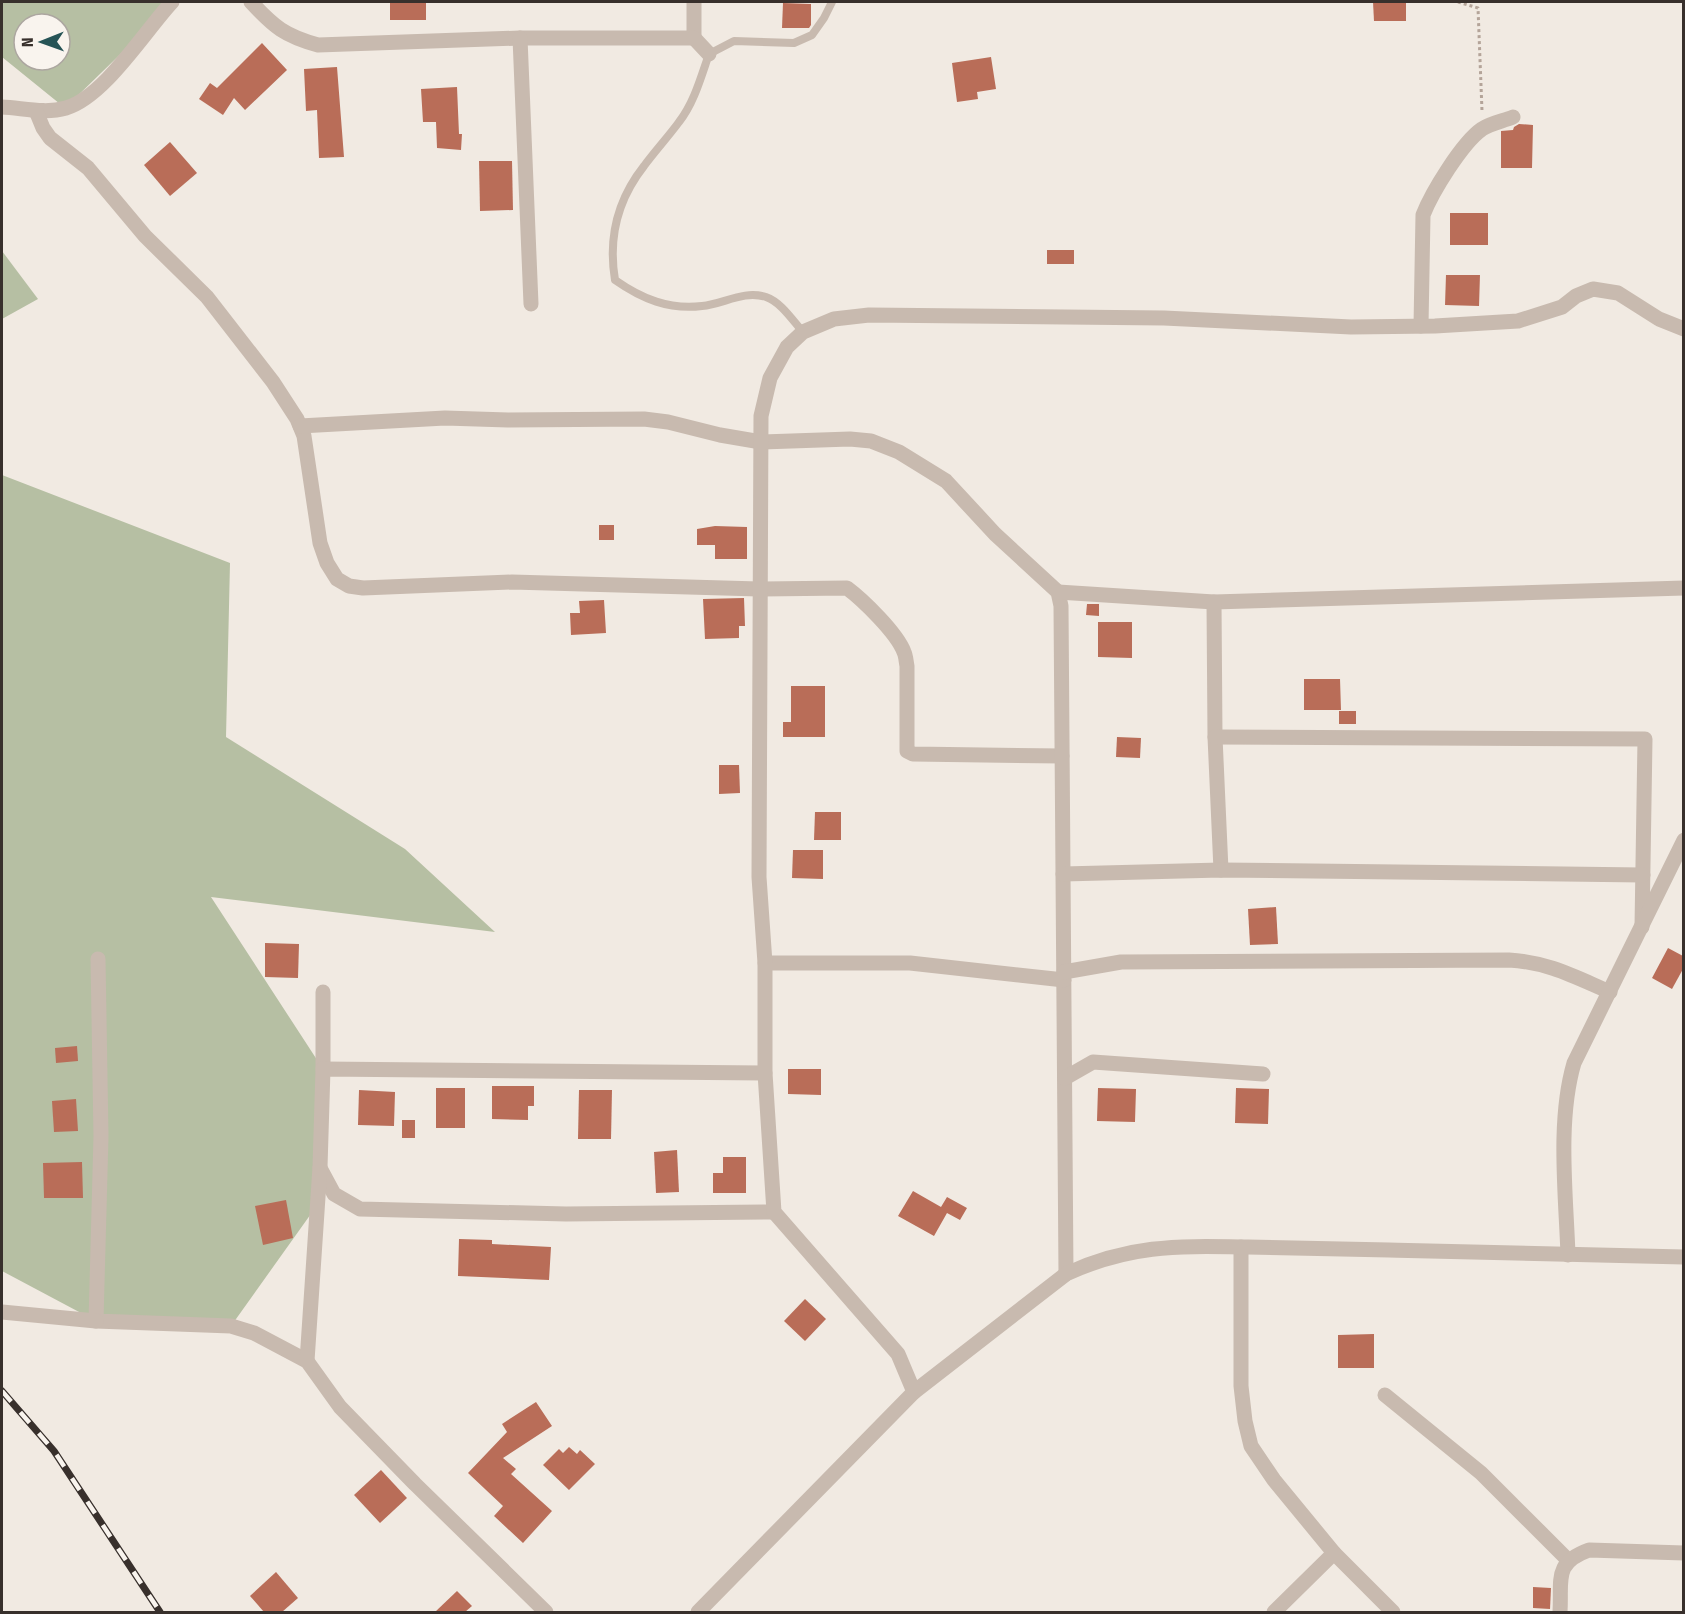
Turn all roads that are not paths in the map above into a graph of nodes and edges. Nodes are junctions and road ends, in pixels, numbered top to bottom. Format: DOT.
graph roads {
  1 [pos="172,2"];
  2 [pos="250,2"];
  3 [pos="694,2"];
  4 [pos="832,2"];
  5 [pos="520,38"];
  6 [pos="694,38"];
  7 [pos="709,54"];
  8 [pos="2,107"];
  9 [pos="36,111"];
  10 [pos="1514,117"];
  11 [pos="531,304"];
  12 [pos="1420,326"];
  13 [pos="1683,329"];
  14 [pos="803,332"];
  15 [pos="300,426"];
  16 [pos="761,442"];
  17 [pos="1683,588"];
  18 [pos="759,589"];
  19 [pos="1058,592"];
  20 [pos="1214,602"];
  21 [pos="1215,737"];
  22 [pos="1062,756"];
  23 [pos="1683,840"];
  24 [pos="1221,870"];
  25 [pos="1063,874"];
  26 [pos="1643,876"];
  27 [pos="1642,927"];
  28 [pos="98,959"];
  29 [pos="765,963"];
  30 [pos="1064,976"];
  31 [pos="323,992"];
  32 [pos="1610,992"];
  33 [pos="323,1069"];
  34 [pos="765,1073"];
  35 [pos="1263,1074"];
  36 [pos="1065,1078"];
  37 [pos="320,1167"];
  38 [pos="774,1212"];
  39 [pos="1240,1247"];
  40 [pos="1568,1255"];
  41 [pos="1683,1257"];
  42 [pos="1066,1274"];
  43 [pos="2,1312"];
  44 [pos="96,1321"];
  45 [pos="307,1361"];
  46 [pos="914,1392"];
  47 [pos="1385,1395"];
  48 [pos="1334,1553"];
  49 [pos="1683,1553"];
  50 [pos="1568,1560"];
  51 [pos="546,1612"];
  52 [pos="698,1612"];
  53 [pos="1274,1612"];
  54 [pos="1393,1612"];
  55 [pos="1560,1612"];
  1 -- 9 [label="street"];
  2 -- 5 [label="street"];
  3 -- 6 [label="street"];
  4 -- 7 [label="lane"];
  5 -- 6 [label="street"];
  5 -- 11 [label="street"];
  6 -- 7 [label="street"];
  7 -- 14 [label="lane"];
  8 -- 9 [label="street"];
  9 -- 15 [label="street"];
  10 -- 12 [label="street"];
  12 -- 13 [label="street"];
  12 -- 14 [label="street"];
  14 -- 16 [label="street"];
  15 -- 16 [label="street"];
  15 -- 18 [label="street"];
  16 -- 18 [label="street"];
  16 -- 19 [label="street"];
  17 -- 20 [label="street"];
  18 -- 22 [label="street"];
  18 -- 29 [label="street"];
  19 -- 20 [label="street"];
  19 -- 22 [label="street"];
  20 -- 21 [label="street"];
  21 -- 24 [label="street"];
  21 -- 26 [label="street"];
  22 -- 25 [label="street"];
  23 -- 27 [label="street"];
  24 -- 25 [label="street"];
  24 -- 26 [label="street"];
  25 -- 30 [label="street"];
  26 -- 27 [label="street"];
  27 -- 32 [label="street"];
  28 -- 44 [label="street"];
  29 -- 30 [label="street"];
  29 -- 34 [label="street"];
  30 -- 32 [label="street"];
  30 -- 36 [label="street"];
  31 -- 33 [label="street"];
  32 -- 40 [label="street"];
  33 -- 34 [label="street"];
  33 -- 37 [label="street"];
  34 -- 38 [label="street"];
  35 -- 36 [label="street"];
  36 -- 42 [label="street"];
  37 -- 38 [label="street"];
  37 -- 45 [label="street"];
  38 -- 46 [label="street"];
  39 -- 40 [label="street"];
  39 -- 42 [label="street"];
  39 -- 48 [label="street"];
  40 -- 41 [label="street"];
  42 -- 46 [label="street"];
  43 -- 44 [label="street"];
  44 -- 45 [label="street"];
  45 -- 51 [label="street"];
  46 -- 52 [label="street"];
  47 -- 50 [label="street"];
  48 -- 53 [label="street"];
  48 -- 54 [label="street"];
  49 -- 50 [label="street"];
  50 -- 55 [label="street"];
}
